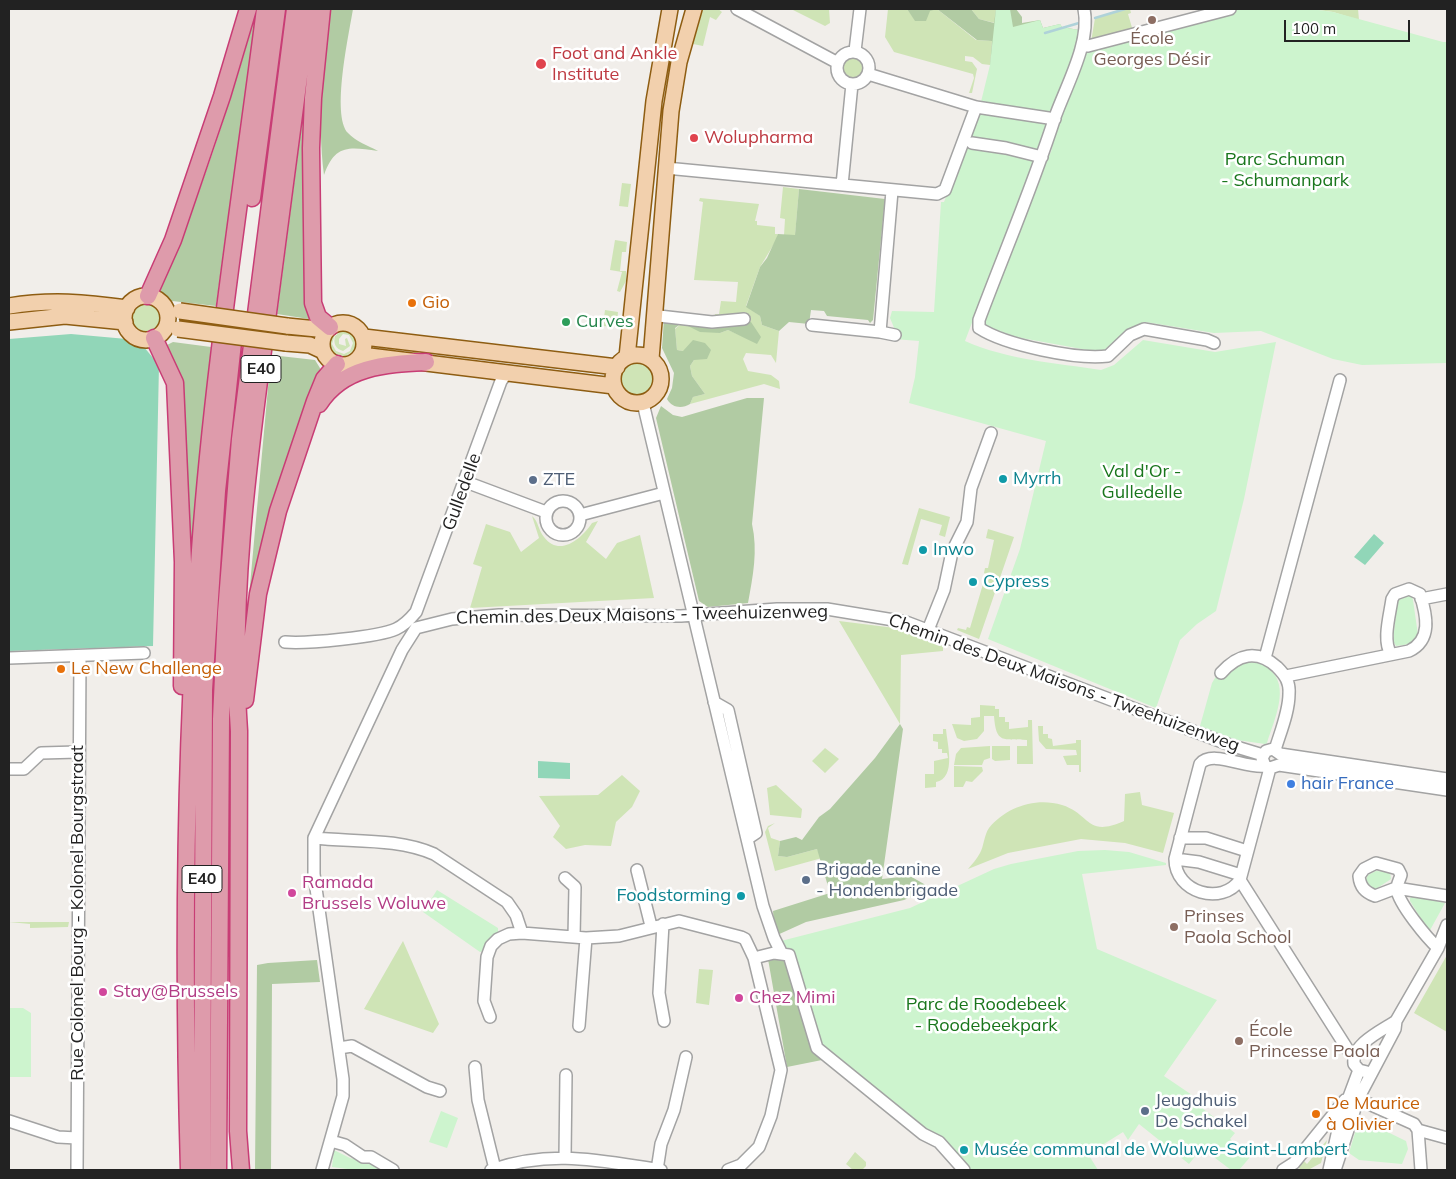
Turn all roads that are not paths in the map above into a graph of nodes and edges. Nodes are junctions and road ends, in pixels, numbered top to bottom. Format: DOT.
graph roads {
  1 [pos="248,9"];
  2 [pos="265,9"];
  3 [pos="277,9"];
  4 [pos="295,9"];
  5 [pos="308,9"];
  6 [pos="322,9"];
  7 [pos="670,9"];
  8 [pos="694,9"];
  9 [pos="737,9"];
  10 [pos="860,9"];
  11 [pos="1084,9"];
  12 [pos="1230,9"];
  13 [pos="1082,45"];
  14 [pos="855,51"];
  15 [pos="838,63"];
  16 [pos="868,74"];
  17 [pos="852,84"];
  18 [pos="976,106"];
  19 [pos="1055,119"];
  20 [pos="972,144"];
  21 [pos="1042,157"];
  22 [pos="666,168"];
  23 [pos="842,185"];
  24 [pos="892,191"];
  25 [pos="148,296"];
  26 [pos="9,306"];
  27 [pos="173,310"];
  28 [pos="657,312"];
  29 [pos="713,314"];
  30 [pos="126,315"];
  31 [pos="744,319"];
  32 [pos="9,322"];
  33 [pos="812,324"];
  34 [pos="329,329"];
  35 [pos="166,331"];
  36 [pos="880,332"];
  37 [pos="895,335"];
  38 [pos="364,337"];
  39 [pos="1214,343"];
  40 [pos="323,351"];
  41 [pos="361,355"];
  42 [pos="651,359"];
  43 [pos="426,362"];
  44 [pos="622,362"];
  45 [pos="337,364"];
  46 [pos="507,373"];
  47 [pos="1340,380"];
  48 [pos="614,386"];
  49 [pos="643,403"];
  50 [pos="312,414"];
  51 [pos="991,433"];
  52 [pos="466,482"];
  53 [pos="664,493"];
  54 [pos="546,512"];
  55 [pos="580,515"];
  56 [pos="1447,594"];
  57 [pos="1421,599"];
  58 [pos="693,615"];
  59 [pos="928,630"];
  60 [pos="285,642"];
  61 [pos="144,654"];
  62 [pos="1391,654"];
  63 [pos="80,656"];
  64 [pos="9,658"];
  65 [pos="1265,658"];
  66 [pos="1221,673"];
  67 [pos="1286,676"];
  68 [pos="239,731"];
  69 [pos="78,752"];
  70 [pos="1272,760"];
  71 [pos="9,769"];
  72 [pos="1447,780"];
  73 [pos="1447,790"];
  74 [pos="186,804"];
  75 [pos="314,838"];
  76 [pos="1180,838"];
  77 [pos="1248,851"];
  78 [pos="1175,859"];
  79 [pos="637,870"];
  80 [pos="1240,877"];
  81 [pos="565,878"];
  82 [pos="1447,896"];
  83 [pos="662,924"];
  84 [pos="1447,925"];
  85 [pos="650,926"];
  86 [pos="522,932"];
  87 [pos="574,937"];
  88 [pos="586,938"];
  89 [pos="1447,939"];
  90 [pos="1438,948"];
  91 [pos="782,954"];
  92 [pos="754,958"];
  93 [pos="490,1017"];
  94 [pos="664,1021"];
  95 [pos="1396,1021"];
  96 [pos="580,1026"];
  97 [pos="339,1048"];
  98 [pos="1356,1053"];
  99 [pos="686,1057"];
  100 [pos="1378,1058"];
  101 [pos="475,1066"];
  102 [pos="1365,1071"];
  103 [pos="566,1075"];
  104 [pos="440,1090"];
  105 [pos="1354,1097"];
  106 [pos="9,1122"];
  107 [pos="1418,1130"];
  108 [pos="238,1131"];
  109 [pos="77,1138"];
  110 [pos="1447,1138"];
  111 [pos="330,1141"];
  112 [pos="565,1157"];
  113 [pos="77,1170"];
  114 [pos="189,1170"];
  115 [pos="202,1170"];
  116 [pos="218,1170"];
  117 [pos="233,1170"];
  118 [pos="241,1170"];
  119 [pos="322,1170"];
  120 [pos="393,1170"];
  121 [pos="493,1170"];
  122 [pos="659,1170"];
  123 [pos="728,1170"];
  124 [pos="964,1170"];
  125 [pos="1283,1170"];
  126 [pos="1329,1170"];
  127 [pos="1335,1170"];
  128 [pos="1421,1170"];
  1 -- 25 [label="highway"];
  2 -- 74 [label="highway, E40"];
  3 -- 115 [label="highway, E40"];
  4 -- 116 [label="highway, E40"];
  5 -- 68 [label="highway, E40"];
  6 -- 34 [label="highway"];
  7 -- 44 [label="main road"];
  8 -- 22 [label="main road"];
  9 -- 15 [label="street"];
  10 -- 14 [label="street"];
  11 -- 13 [label="street"];
  12 -- 13 [label="street"];
  13 -- 19 [label="street"];
  14 -- 15 [label="street"];
  14 -- 16 [label="street"];
  15 -- 17 [label="street"];
  16 -- 17 [label="street"];
  16 -- 18 [label="street"];
  17 -- 23 [label="street"];
  18 -- 19 [label="street"];
  18 -- 24 [label="street"];
  19 -- 21 [label="street"];
  20 -- 21 [label="street"];
  21 -- 39 [label="street"];
  22 -- 23 [label="street"];
  22 -- 28 [label="main road"];
  23 -- 24 [label="street"];
  24 -- 36 [label="street"];
  25 -- 27 [label="main road"];
  25 -- 30 [label="main road"];
  26 -- 30 [label="main road"];
  27 -- 34 [label="main road, bridge"];
  27 -- 35 [label="main road"];
  28 -- 29 [label="street"];
  28 -- 31 [label="street"];
  28 -- 42 [label="main road"];
  30 -- 32 [label="main road"];
  30 -- 35 [label="main road"];
  33 -- 36 [label="street"];
  34 -- 38 [label="main road"];
  34 -- 40 [label="main road"];
  35 -- 40 [label="main road, bridge"];
  35 -- 74 [label="highway"];
  36 -- 37 [label="street"];
  38 -- 41 [label="main road"];
  38 -- 44 [label="main road"];
  40 -- 45 [label="main road"];
  41 -- 43 [label="main road"];
  41 -- 45 [label="main road"];
  42 -- 44 [label="main road"];
  42 -- 49 [label="main road"];
  43 -- 46 [label="main road"];
  43 -- 50 [label="highway"];
  44 -- 48 [label="main road"];
  45 -- 50 [label="highway"];
  46 -- 48 [label="main road"];
  46 -- 52 [label="street, Gulledelle"];
  47 -- 65 [label="street"];
  48 -- 49 [label="main road"];
  49 -- 53 [label="street"];
  50 -- 68 [label="highway"];
  51 -- 59 [label="street"];
  52 -- 54 [label="street"];
  52 -- 60 [label="street, Gulledelle"];
  53 -- 55 [label="street"];
  53 -- 58 [label="street"];
  54 -- 55 [label="street"];
  54 -- 55 [label="street"];
  56 -- 57 [label="street"];
  57 -- 62 [label="street"];
  57 -- 62 [label="street"];
  58 -- 59 [label="street, Chemin des Deux Maisons - Tweehuizenweg"];
  58 -- 75 [label="street, Chemin des Deux Maisons - Tweehuizenweg"];
  58 -- 91 [label="street"];
  59 -- 70 [label="street, Chemin des Deux Maisons - Tweehuizenweg"];
  61 -- 63 [label="street"];
  62 -- 67 [label="street"];
  63 -- 64 [label="street"];
  63 -- 69 [label="street, Rue Colonel Bourg - Kolonel Bourgstraat"];
  65 -- 66 [label="street"];
  65 -- 67 [label="street"];
  67 -- 70 [label="street"];
  68 -- 108 [label="highway, E40"];
  69 -- 71 [label="street"];
  69 -- 109 [label="street, Rue Colonel Bourg - Kolonel Bourgstraat"];
  70 -- 72 [label="street, Chemin des Deux Maisons - Tweehuizenweg"];
  70 -- 73 [label="street, Chemin des Deux Maisons - Tweehuizenweg"];
  70 -- 76 [label="street"];
  70 -- 77 [label="street"];
  74 -- 114 [label="highway, E40"];
  75 -- 86 [label="street"];
  75 -- 97 [label="street"];
  76 -- 77 [label="street"];
  76 -- 78 [label="street"];
  77 -- 80 [label="street"];
  78 -- 80 [label="street"];
  78 -- 80 [label="street"];
  79 -- 85 [label="street"];
  80 -- 98 [label="street"];
  81 -- 87 [label="street"];
  82 -- 90 [label="street"];
  83 -- 85 [label="street"];
  83 -- 92 [label="street"];
  83 -- 94 [label="street"];
  84 -- 90 [label="street"];
  85 -- 88 [label="street"];
  86 -- 87 [label="street"];
  86 -- 93 [label="street"];
  87 -- 88 [label="street"];
  88 -- 96 [label="street"];
  89 -- 90 [label="street"];
  90 -- 95 [label="street"];
  91 -- 92 [label="street"];
  91 -- 124 [label="street"];
  92 -- 123 [label="street"];
  95 -- 98 [label="street"];
  95 -- 100 [label="street"];
  97 -- 104 [label="street"];
  97 -- 111 [label="street"];
  98 -- 100 [label="street"];
  98 -- 102 [label="street"];
  99 -- 122 [label="street"];
  100 -- 102 [label="street"];
  101 -- 121 [label="street"];
  102 -- 105 [label="street"];
  103 -- 112 [label="street"];
  105 -- 107 [label="street"];
  105 -- 125 [label="street"];
  105 -- 126 [label="street"];
  105 -- 127 [label="street"];
  106 -- 109 [label="street"];
  107 -- 110 [label="street"];
  107 -- 128 [label="street"];
  108 -- 117 [label="highway, E40"];
  108 -- 118 [label="highway, E40"];
  109 -- 113 [label="street, Rue Colonel Bourg - Kolonel Bourgstraat"];
  111 -- 119 [label="street"];
  111 -- 120 [label="street"];
  112 -- 121 [label="street"];
  112 -- 122 [label="street"];
}
